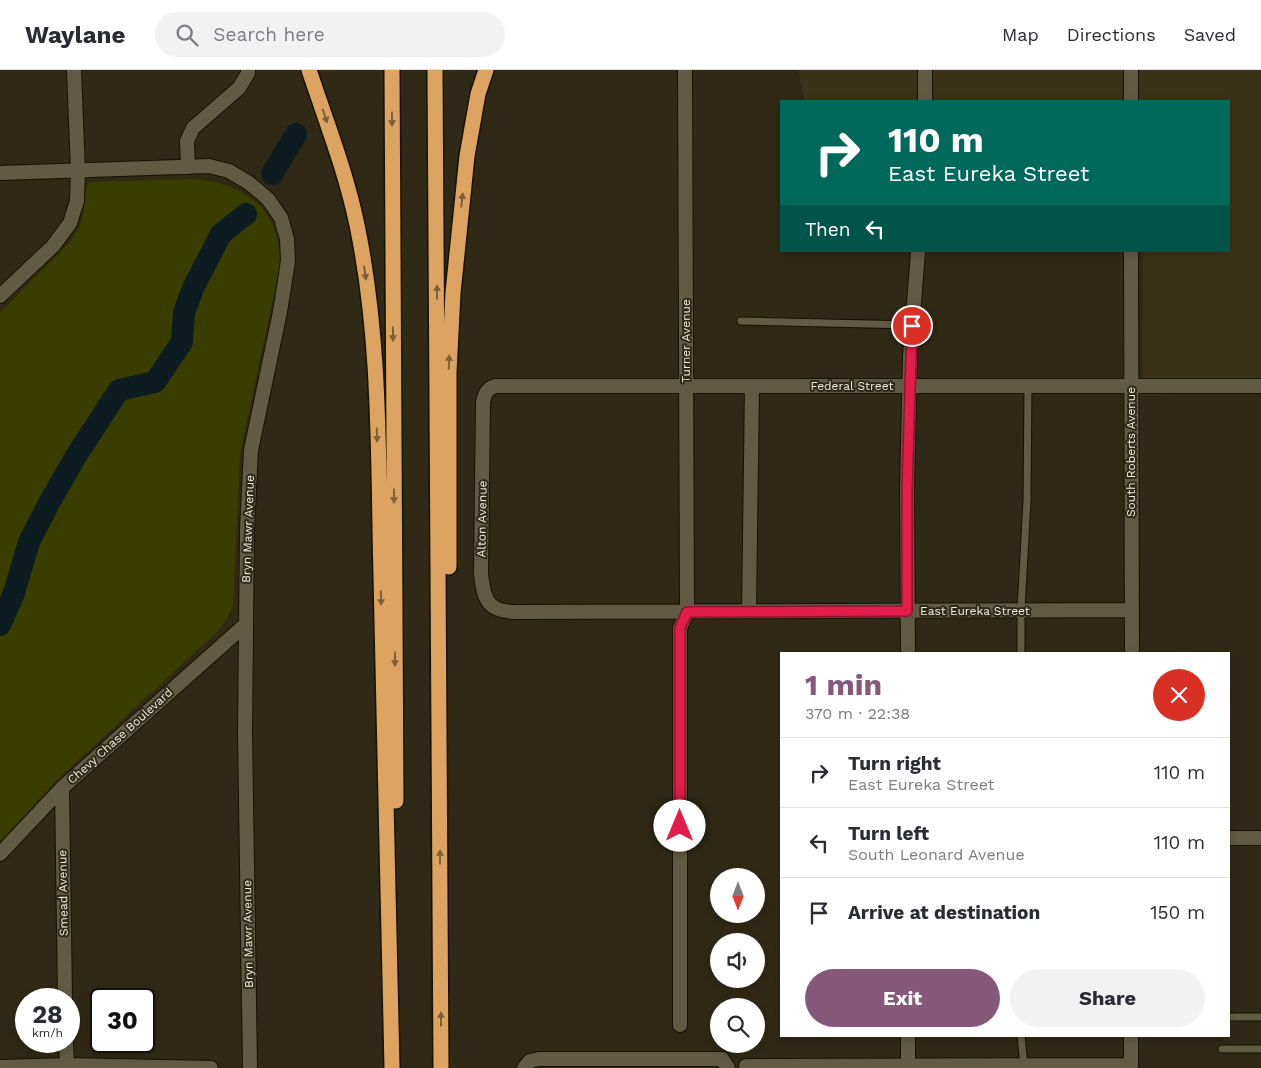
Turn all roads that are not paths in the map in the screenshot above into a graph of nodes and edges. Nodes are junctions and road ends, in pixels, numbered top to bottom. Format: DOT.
graph roads {
  1 [pos="74,70"];
  2 [pos="248,70"];
  3 [pos="310,70"];
  4 [pos="392,70"];
  5 [pos="436,70"];
  6 [pos="486,70"];
  7 [pos="685,70"];
  8 [pos="925,70"];
  9 [pos="1131,70"];
  10 [pos="925,100"];
  11 [pos="1131,100"];
  12 [pos="188,167"];
  13 [pos="78,171"];
  14 [pos="0,173"];
  15 [pos="918,252"];
  16 [pos="1131,252"];
  17 [pos="0,296"];
  18 [pos="741,321"];
  19 [pos="912,325"];
  20 [pos="686,386"];
  21 [pos="752,386"];
  22 [pos="910,386"];
  23 [pos="1028,386"];
  24 [pos="1131,386"];
  25 [pos="1261,386"];
  26 [pos="483,402"];
  27 [pos="1021,610"];
  28 [pos="1132,610"];
  29 [pos="749,611"];
  30 [pos="907,611"];
  31 [pos="518,612"];
  32 [pos="687,612"];
  33 [pos="246,624"];
  34 [pos="908,652"];
  35 [pos="1021,652"];
  36 [pos="1132,652"];
  37 [pos="439,689"];
  38 [pos="62,788"];
  39 [pos="1230,838"];
  40 [pos="1261,838"];
  41 [pos="0,854"];
  42 [pos="65,988"];
  43 [pos="1230,1017"];
  44 [pos="1261,1017"];
  45 [pos="680,1025"];
  46 [pos="908,1037"];
  47 [pos="1021,1037"];
  48 [pos="1131,1037"];
  49 [pos="1222,1049"];
  50 [pos="1261,1049"];
  51 [pos="66,1053"];
  52 [pos="67,1066"];
  53 [pos="746,1066"];
  54 [pos="908,1066"];
  55 [pos="1024,1066"];
  56 [pos="1131,1066"];
  57 [pos="0,1067"];
  58 [pos="211,1068"];
  59 [pos="250,1068"];
  60 [pos="392,1068"];
  61 [pos="398,1068"];
  62 [pos="441,1068"];
  63 [pos="524,1068"];
  64 [pos="728,1068"];
  1 -- 13 [label="street"];
  2 -- 12 [label="street"];
  3 -- 60 [label="highway, one-way"];
  4 -- 61 [label="highway, one-way"];
  37 -- 5 [label="highway, one-way"];
  37 -- 6 [label="highway, one-way"];
  7 -- 20 [label="street, Turner Avenue"];
  8 -- 10 [label="street"];
  9 -- 11 [label="street"];
  12 -- 13 [label="street, Bryn Mawr Avenue"];
  12 -- 33 [label="street, Bryn Mawr Avenue"];
  13 -- 14 [label="street, Bryn Mawr Avenue"];
  13 -- 17 [label="street"];
  15 -- 19 [label="street"];
  16 -- 24 [label="street, South Roberts Avenue"];
  18 -- 19 [label="lane"];
  19 -- 22 [label="street"];
  20 -- 21 [label="street, Federal Street"];
  20 -- 26 [label="street, Federal Street"];
  20 -- 32 [label="street, Turner Avenue"];
  21 -- 22 [label="street, Federal Street"];
  21 -- 29 [label="street"];
  22 -- 23 [label="street, Federal Street"];
  22 -- 30 [label="street"];
  23 -- 24 [label="street, Federal Street"];
  23 -- 27 [label="lane"];
  24 -- 25 [label="street, Federal Street"];
  24 -- 28 [label="street, South Roberts Avenue"];
  26 -- 31 [label="street, Alton Avenue"];
  27 -- 28 [label="street, East Eureka Street"];
  27 -- 30 [label="street, East Eureka Street"];
  27 -- 35 [label="lane"];
  28 -- 36 [label="street, South Roberts Avenue"];
  29 -- 30 [label="street, East Eureka Street"];
  29 -- 32 [label="street, East Eureka Street"];
  30 -- 34 [label="street"];
  31 -- 32 [label="street, East Eureka Street"];
  32 -- 45 [label="street, Turner Avenue"];
  33 -- 38 [label="street, Chevy Chase Boulevard"];
  33 -- 59 [label="street, Bryn Mawr Avenue"];
  62 -- 37 [label="highway, one-way"];
  38 -- 41 [label="street, Chevy Chase Boulevard"];
  38 -- 42 [label="street, Smead Avenue"];
  39 -- 40 [label="street"];
  43 -- 44 [label="lane"];
  46 -- 54 [label="street"];
  47 -- 55 [label="lane"];
  48 -- 56 [label="street"];
  49 -- 50 [label="lane"];
  51 -- 52 [label="street"];
  52 -- 57 [label="street"];
  52 -- 58 [label="street"];
  53 -- 54 [label="street"];
  54 -- 55 [label="street"];
  55 -- 56 [label="street"];
  63 -- 64 [label="street"];
}
